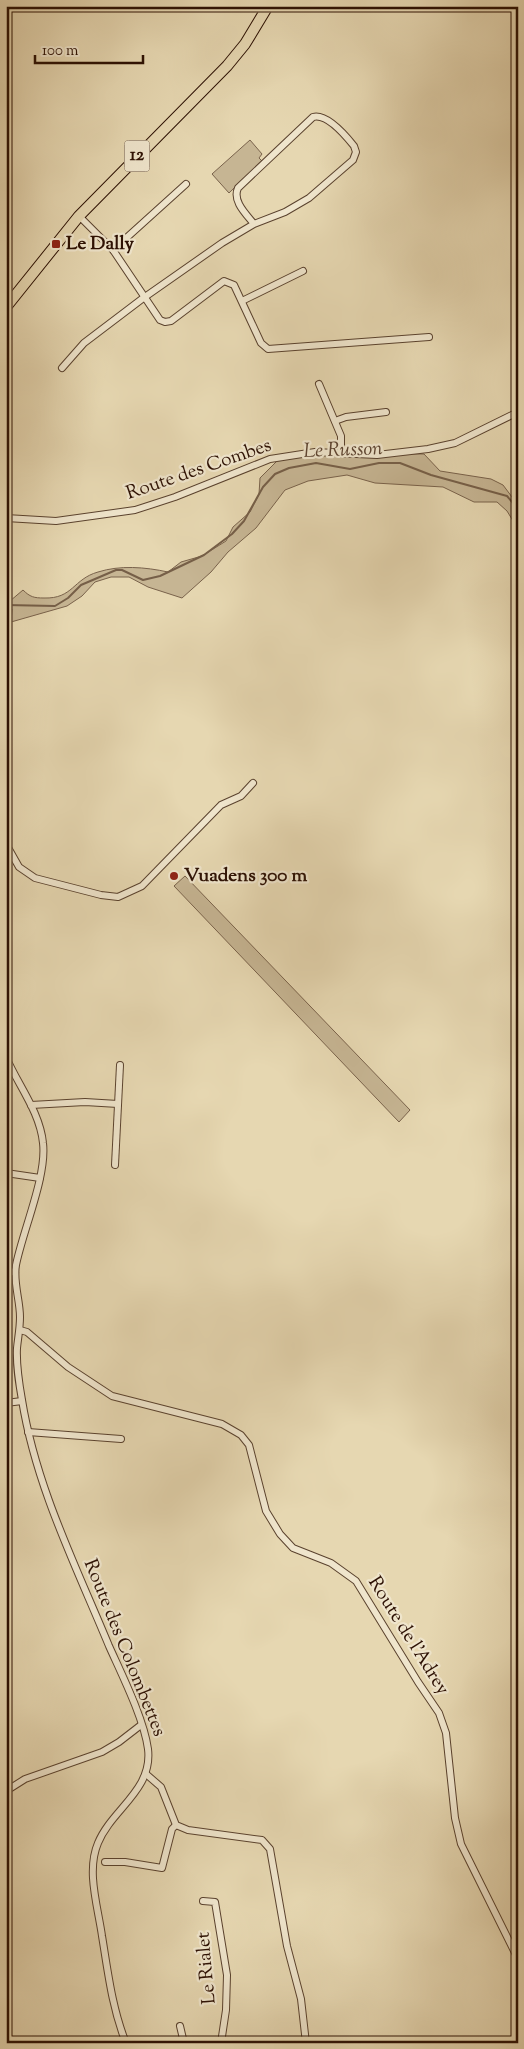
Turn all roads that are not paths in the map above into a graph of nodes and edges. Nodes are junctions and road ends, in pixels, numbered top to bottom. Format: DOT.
graph roads {
  1 [pos="268,6"];
  2 [pos="186,184"];
  3 [pos="79,216"];
  4 [pos="254,224"];
  5 [pos="113,250"];
  6 [pos="303,272"];
  7 [pos="145,296"];
  8 [pos="242,301"];
  9 [pos="6,307"];
  10 [pos="430,337"];
  11 [pos="62,368"];
  12 [pos="319,384"];
  13 [pos="386,412"];
  14 [pos="518,412"];
  15 [pos="335,421"];
  16 [pos="342,454"];
  17 [pos="6,518"];
  18 [pos="253,783"];
  19 [pos="6,844"];
  20 [pos="6,1057"];
  21 [pos="120,1065"];
  22 [pos="118,1104"];
  23 [pos="31,1105"];
  24 [pos="115,1164"];
  25 [pos="6,1173"];
  26 [pos="40,1178"];
  27 [pos="6,1269"];
  28 [pos="15,1273"];
  29 [pos="20,1330"];
  30 [pos="22,1401"];
  31 [pos="6,1403"];
  32 [pos="28,1432"];
  33 [pos="121,1439"];
  34 [pos="141,1725"];
  35 [pos="146,1774"];
  36 [pos="6,1791"];
  37 [pos="176,1825"];
  38 [pos="106,1862"];
  39 [pos="203,1901"];
  40 [pos="518,1959"];
  41 [pos="180,2026"];
  42 [pos="126,2043"];
  43 [pos="184,2043"];
  44 [pos="221,2043"];
  45 [pos="306,2043"];
  1 -- 3 [label="main road, 12"];
  2 -- 5 [label="street"];
  3 -- 5 [label="street"];
  3 -- 9 [label="main road, 12"];
  4 -- 4 [label="street"];
  4 -- 7 [label="street"];
  5 -- 7 [label="street"];
  6 -- 8 [label="street"];
  7 -- 8 [label="street"];
  7 -- 11 [label="street"];
  8 -- 10 [label="street"];
  12 -- 15 [label="street"];
  13 -- 15 [label="street"];
  14 -- 16 [label="street, Route des Combes"];
  15 -- 16 [label="street"];
  16 -- 17 [label="street, Route des Combes"];
  18 -- 19 [label="street"];
  20 -- 23 [label="street, Route des Colombettes"];
  21 -- 22 [label="street"];
  22 -- 23 [label="street"];
  22 -- 24 [label="street"];
  23 -- 26 [label="street, Route des Colombettes"];
  25 -- 26 [label="street"];
  26 -- 28 [label="street, Route des Colombettes"];
  27 -- 28 [label="street"];
  28 -- 29 [label="street, Route des Colombettes"];
  29 -- 30 [label="street, Route des Colombettes"];
  29 -- 40 [label="street, Route de l'Adrey"];
  30 -- 31 [label="street"];
  30 -- 32 [label="street, Route des Colombettes"];
  32 -- 33 [label="street"];
  32 -- 34 [label="street, Route des Colombettes"];
  34 -- 35 [label="street, Route des Colombettes"];
  34 -- 36 [label="street"];
  35 -- 37 [label="street"];
  35 -- 42 [label="street, Route des Colombettes"];
  37 -- 38 [label="street"];
  37 -- 45 [label="street"];
  39 -- 44 [label="street, Le Rialet"];
  41 -- 43 [label="street, Le Rialet"];
}
